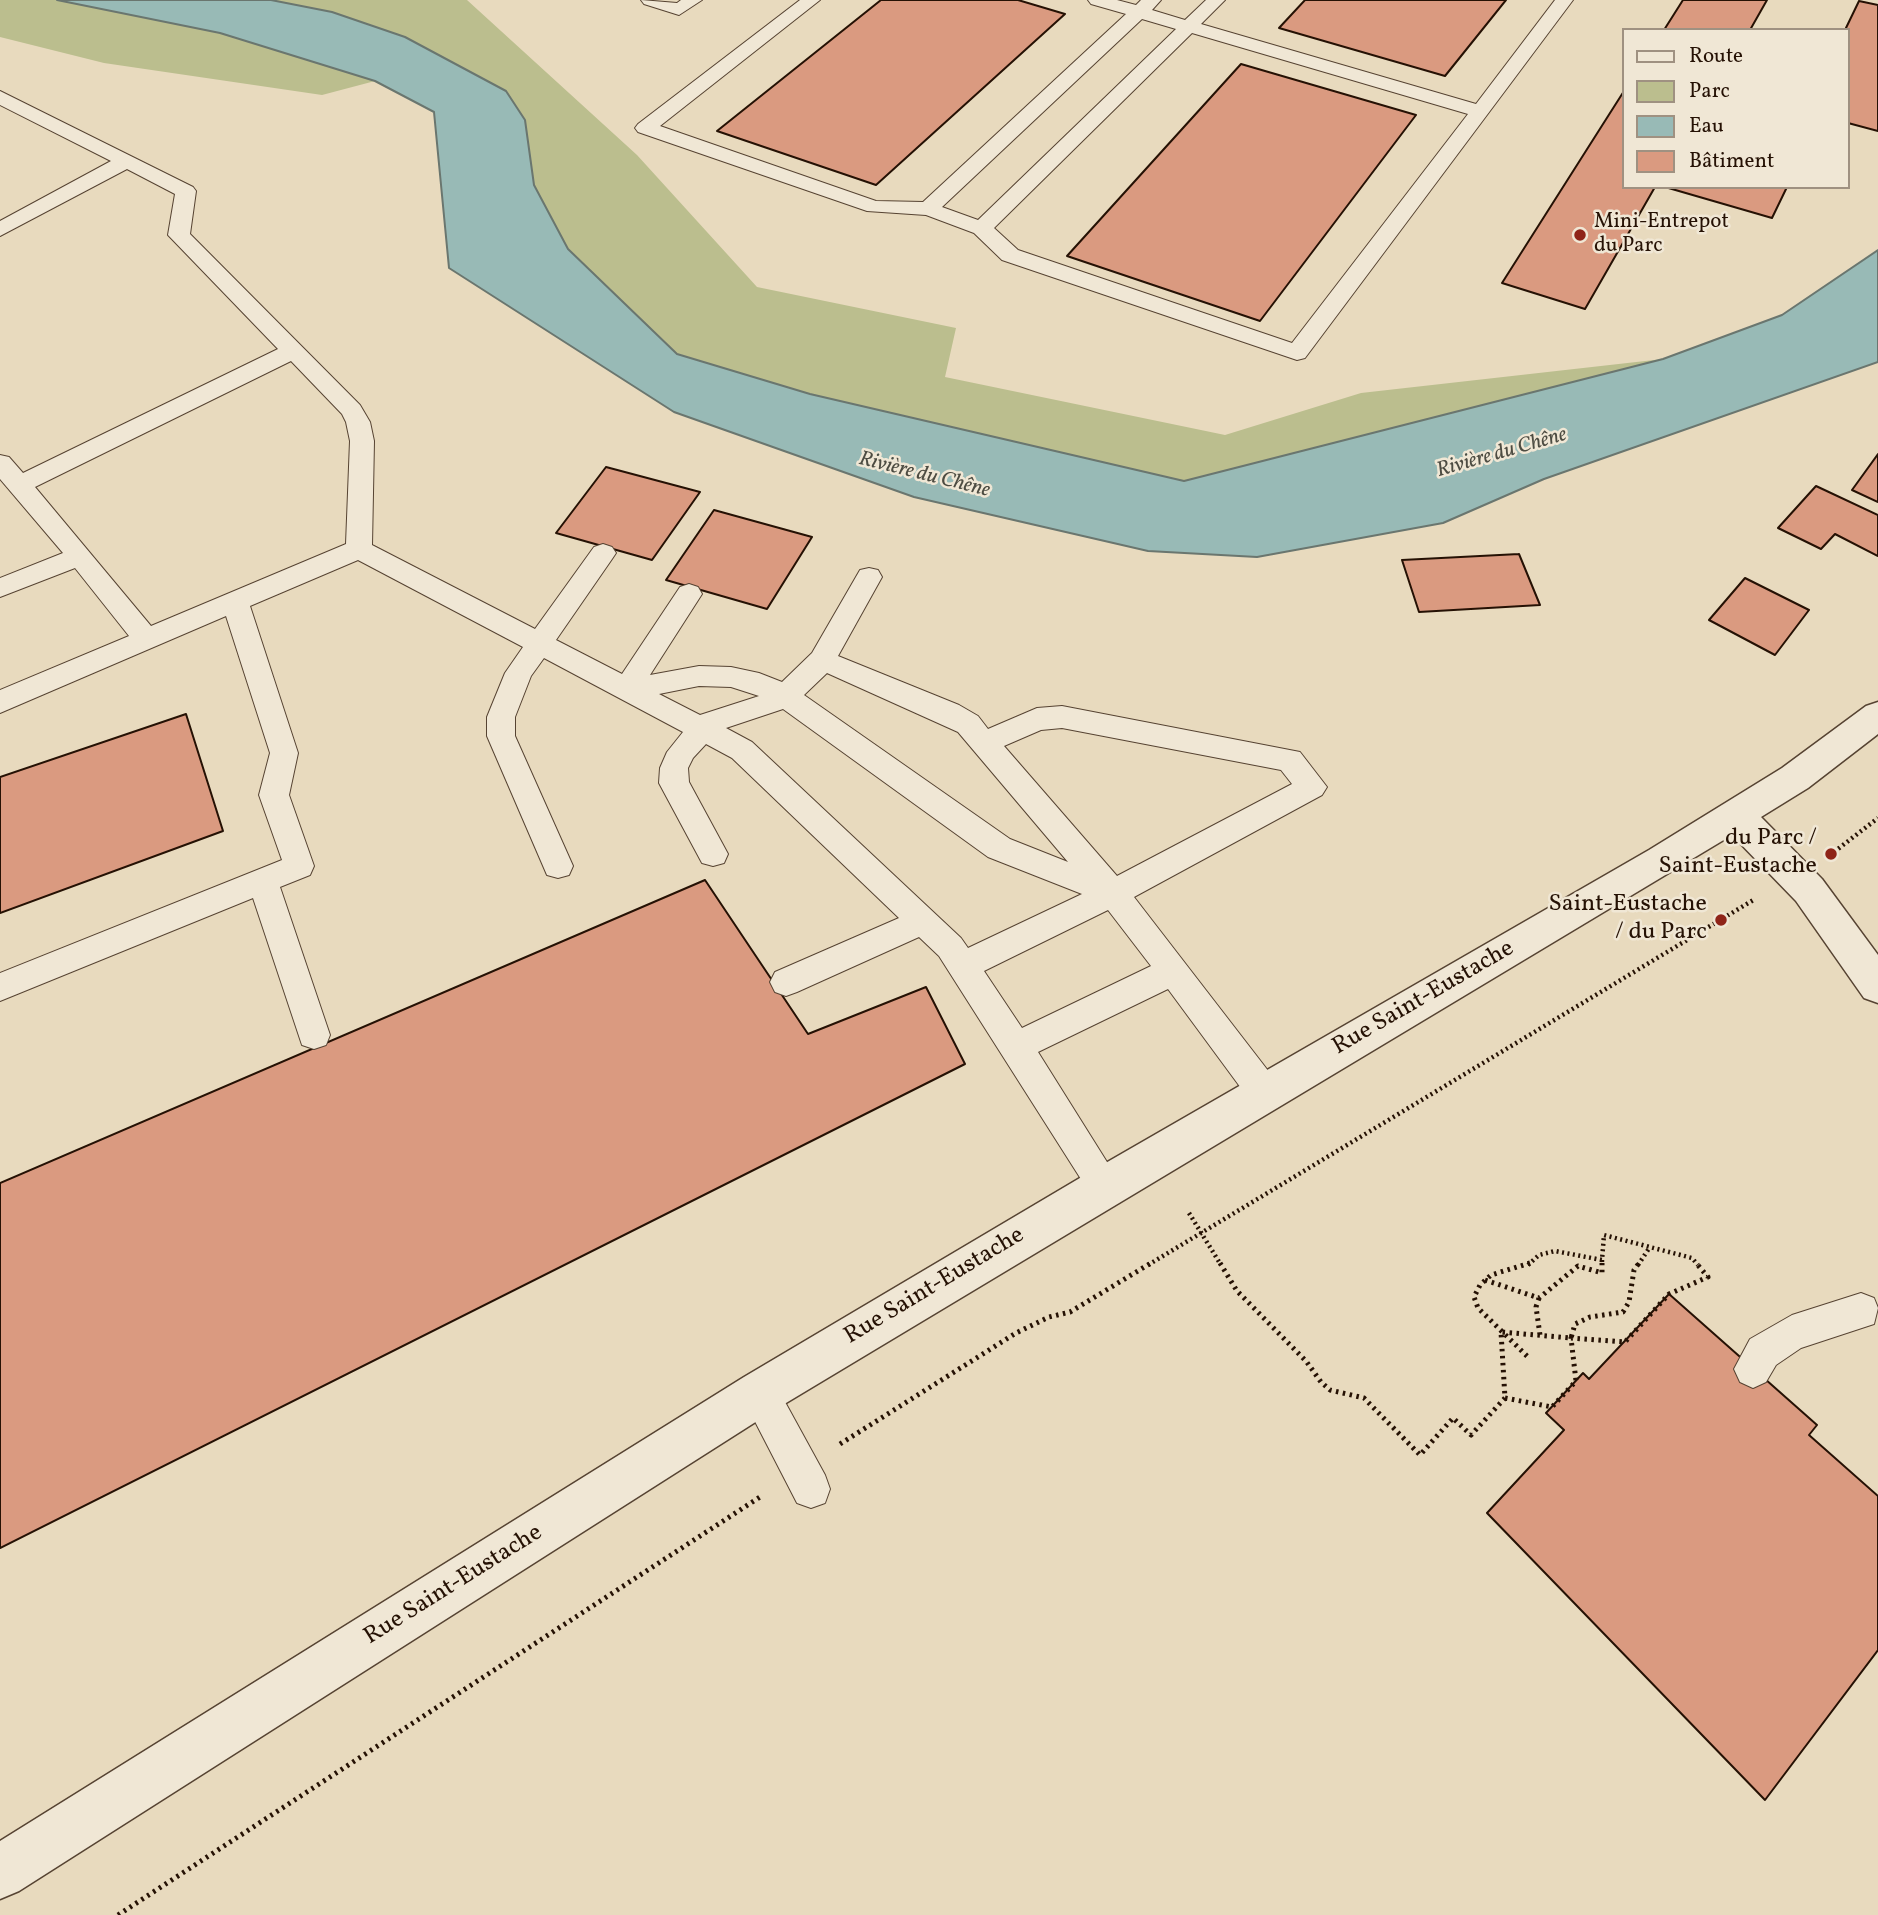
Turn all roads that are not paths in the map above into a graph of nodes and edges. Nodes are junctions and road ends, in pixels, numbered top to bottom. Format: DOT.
graph roads {
  1 [pos="650,0"];
  2 [pos="693,0"];
  3 [pos="811,0"];
  4 [pos="1097,0"];
  5 [pos="1216,0"];
  6 [pos="1564,0"];
  7 [pos="1145,6"];
  8 [pos="1188,27"];
  9 [pos="0,97"];
  10 [pos="1480,111"];
  11 [pos="128,160"];
  12 [pos="928,209"];
  13 [pos="982,228"];
  14 [pos="0,230"];
  15 [pos="293,351"];
  16 [pos="0,463"];
  17 [pos="19,485"];
  18 [pos="359,549"];
  19 [pos="603,553"];
  20 [pos="80,556"];
  21 [pos="869,577"];
  22 [pos="0,588"];
  23 [pos="689,594"];
  24 [pos="235,602"];
  25 [pos="147,640"];
  26 [pos="539,644"];
  27 [pos="822,660"];
  28 [pos="626,690"];
  29 [pos="785,696"];
  30 [pos="0,702"];
  31 [pos="1878,715"];
  32 [pos="701,729"];
  33 [pos="984,743"];
  34 [pos="1735,816"];
  35 [pos="713,854"];
  36 [pos="558,866"];
  37 [pos="262,881"];
  38 [pos="1113,893"];
  39 [pos="923,921"];
  40 [pos="963,966"];
  41 [pos="1173,971"];
  42 [pos="786,982"];
  43 [pos="1878,986"];
  44 [pos="0,987"];
  45 [pos="314,1035"];
  46 [pos="1016,1047"];
  47 [pos="1264,1093"];
  48 [pos="1105,1186"];
  49 [pos="1861,1311"];
  50 [pos="1753,1369"];
  51 [pos="760,1393"];
  52 [pos="811,1489"];
  53 [pos="0,1872"];
  1 -- 2 [label="lane"];
  3 -- 12 [label="lane"];
  4 -- 7 [label="lane"];
  5 -- 8 [label="lane"];
  6 -- 10 [label="lane"];
  7 -- 8 [label="lane"];
  7 -- 12 [label="lane"];
  8 -- 10 [label="lane"];
  8 -- 13 [label="lane"];
  9 -- 11 [label="lane"];
  10 -- 13 [label="lane"];
  11 -- 14 [label="lane"];
  11 -- 15 [label="lane"];
  12 -- 13 [label="lane"];
  15 -- 17 [label="lane"];
  15 -- 18 [label="lane"];
  16 -- 17 [label="lane"];
  17 -- 20 [label="lane"];
  18 -- 24 [label="lane"];
  18 -- 26 [label="lane"];
  19 -- 26 [label="lane"];
  20 -- 22 [label="lane"];
  20 -- 25 [label="lane"];
  21 -- 27 [label="lane"];
  23 -- 28 [label="lane"];
  24 -- 25 [label="lane"];
  24 -- 37 [label="lane"];
  25 -- 30 [label="lane"];
  26 -- 28 [label="lane"];
  26 -- 36 [label="lane"];
  27 -- 29 [label="lane"];
  27 -- 33 [label="lane"];
  28 -- 29 [label="lane"];
  28 -- 32 [label="lane"];
  29 -- 32 [label="lane"];
  29 -- 38 [label="lane"];
  31 -- 34 [label="street, Rue Saint-Eustache"];
  32 -- 35 [label="lane"];
  32 -- 39 [label="lane"];
  33 -- 38 [label="lane"];
  33 -- 38 [label="lane"];
  34 -- 43 [label="street"];
  34 -- 47 [label="street, Rue Saint-Eustache"];
  37 -- 44 [label="lane"];
  37 -- 45 [label="lane"];
  38 -- 40 [label="lane"];
  38 -- 41 [label="lane"];
  39 -- 40 [label="lane"];
  39 -- 42 [label="lane"];
  40 -- 46 [label="lane"];
  41 -- 46 [label="lane"];
  41 -- 47 [label="lane"];
  46 -- 48 [label="lane"];
  47 -- 48 [label="street, Rue Saint-Eustache"];
  48 -- 51 [label="street, Rue Saint-Eustache"];
  49 -- 50 [label="lane"];
  51 -- 52 [label="lane"];
  51 -- 53 [label="street, Rue Saint-Eustache"];
}
